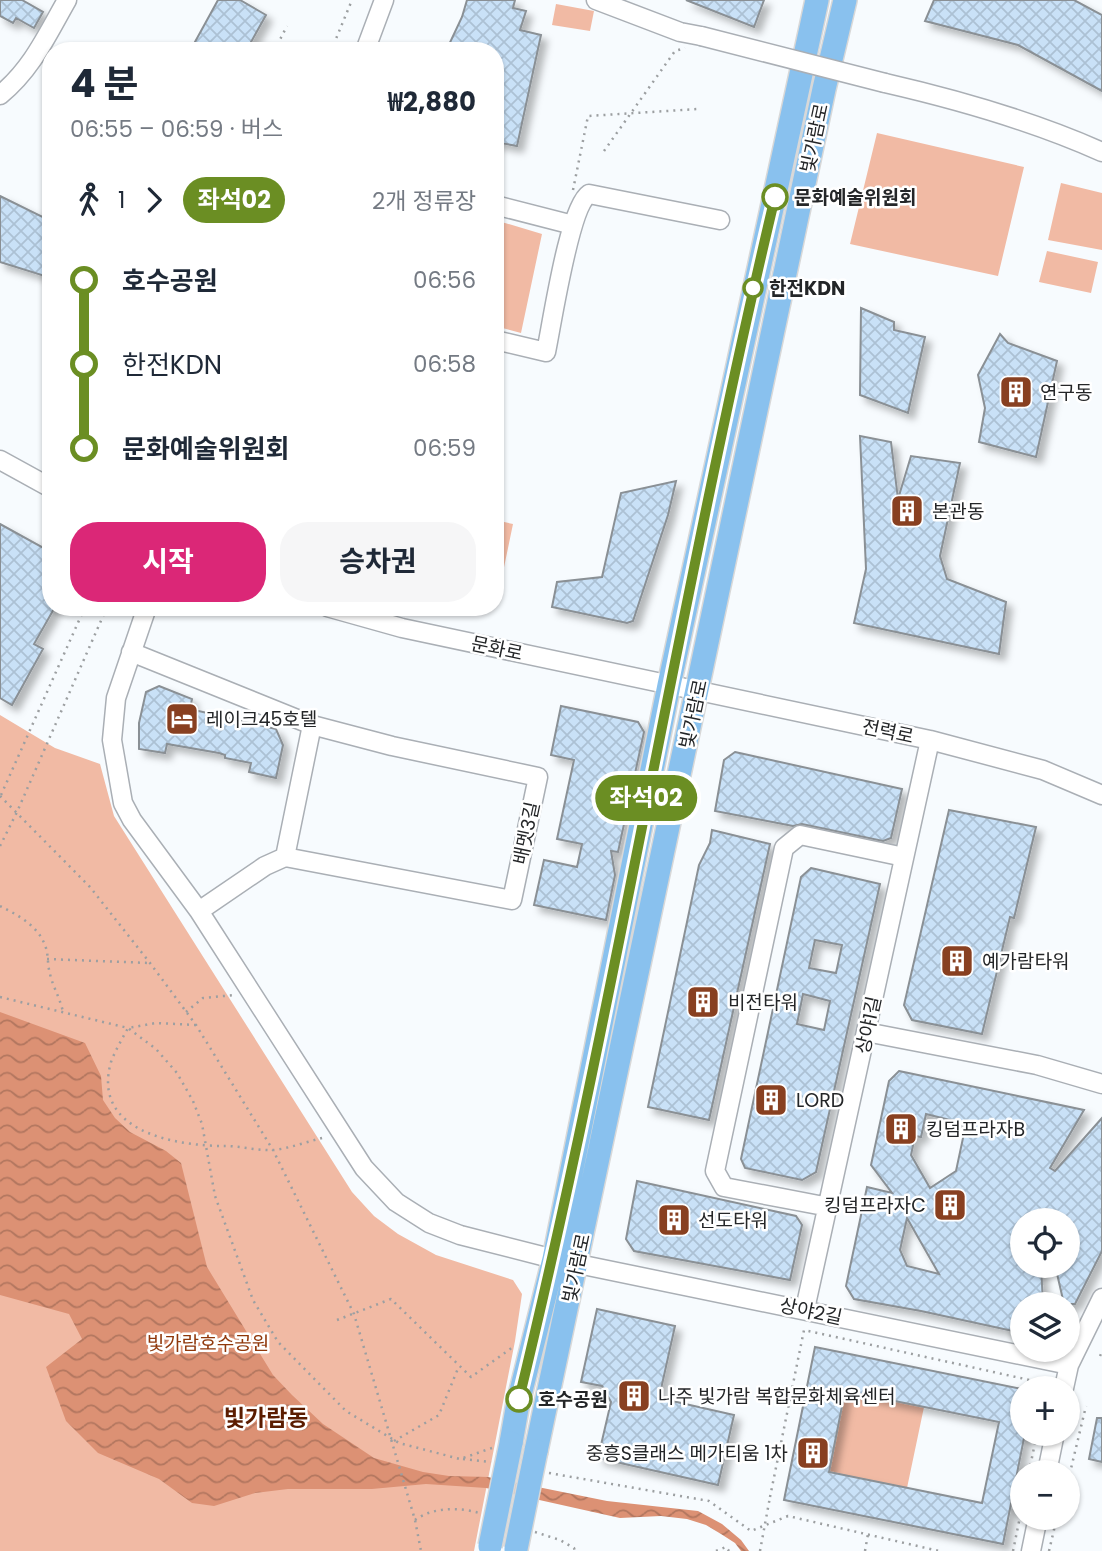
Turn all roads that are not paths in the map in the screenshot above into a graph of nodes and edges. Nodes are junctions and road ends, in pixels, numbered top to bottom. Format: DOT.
graph roads {
  1 [pos="67,0"];
  2 [pos="384,0"];
  3 [pos="596,0"];
  4 [pos="817,0"];
  5 [pos="845,0"];
  6 [pos="43,42"];
  7 [pos="368,42"];
  8 [pos="42,44"];
  9 [pos="0,95"];
  10 [pos="1102,152"];
  11 [pos="504,207"];
  12 [pos="720,220"];
  13 [pos="573,225"];
  14 [pos="504,342"];
  15 [pos="0,460"];
  16 [pos="42,483"];
  17 [pos="144,616"];
  18 [pos="359,616"];
  19 [pos="131,652"];
  20 [pos="669,685"];
  21 [pos="698,691"];
  22 [pos="312,725"];
  23 [pos="930,740"];
  24 [pos="1102,794"];
  25 [pos="285,857"];
  26 [pos="904,857"];
  27 [pos="199,911"];
  28 [pos="866,1032"];
  29 [pos="1102,1084"];
  30 [pos="829,1207"];
  31 [pos="554,1259"];
  32 [pos="577,1264"];
  33 [pos="1102,1298"];
  34 [pos="805,1309"];
  35 [pos="1069,1365"];
  36 [pos="1067,1376"];
  37 [pos="1031,1530"];
  38 [pos="490,1549"];
  39 [pos="516,1550"];
  40 [pos="1019,1550"];
  1 -- 6 [label="street"];
  2 -- 7 [label="street"];
  3 -- 10 [label="street, bridge"];
  4 -- 20 [label="main road, 빛가람로"];
  5 -- 21 [label="main road, 빛가람로"];
  8 -- 9 [label="street"];
  11 -- 13 [label="street"];
  12 -- 13 [label="street"];
  13 -- 14 [label="street"];
  15 -- 16 [label="street"];
  17 -- 19 [label="street"];
  18 -- 20 [label="street, 문화로"];
  19 -- 22 [label="street, 배멧3길"];
  19 -- 27 [label="street"];
  20 -- 21 [label="street, 전력로"];
  20 -- 31 [label="main road, 빛가람로"];
  21 -- 23 [label="street, 전력로"];
  21 -- 32 [label="main road, 빛가람로"];
  22 -- 25 [label="street"];
  22 -- 25 [label="street, 배멧3길"];
  23 -- 24 [label="street, 전력로"];
  23 -- 26 [label="street, 상야1길"];
  25 -- 27 [label="street"];
  26 -- 28 [label="street, 상야1길"];
  26 -- 30 [label="street"];
  27 -- 31 [label="street"];
  28 -- 29 [label="street"];
  28 -- 30 [label="street, 상야1길"];
  30 -- 34 [label="street, 상야1길"];
  31 -- 32 [label="street, 상야2길"];
  31 -- 38 [label="main road, 빛가람로, bridge"];
  32 -- 34 [label="street, 상야2길"];
  32 -- 39 [label="main road, 빛가람로, bridge"];
  33 -- 35 [label="street"];
  34 -- 35 [label="street, 상야2길"];
  35 -- 36 [label="street"];
  37 -- 40 [label="street"];
}
